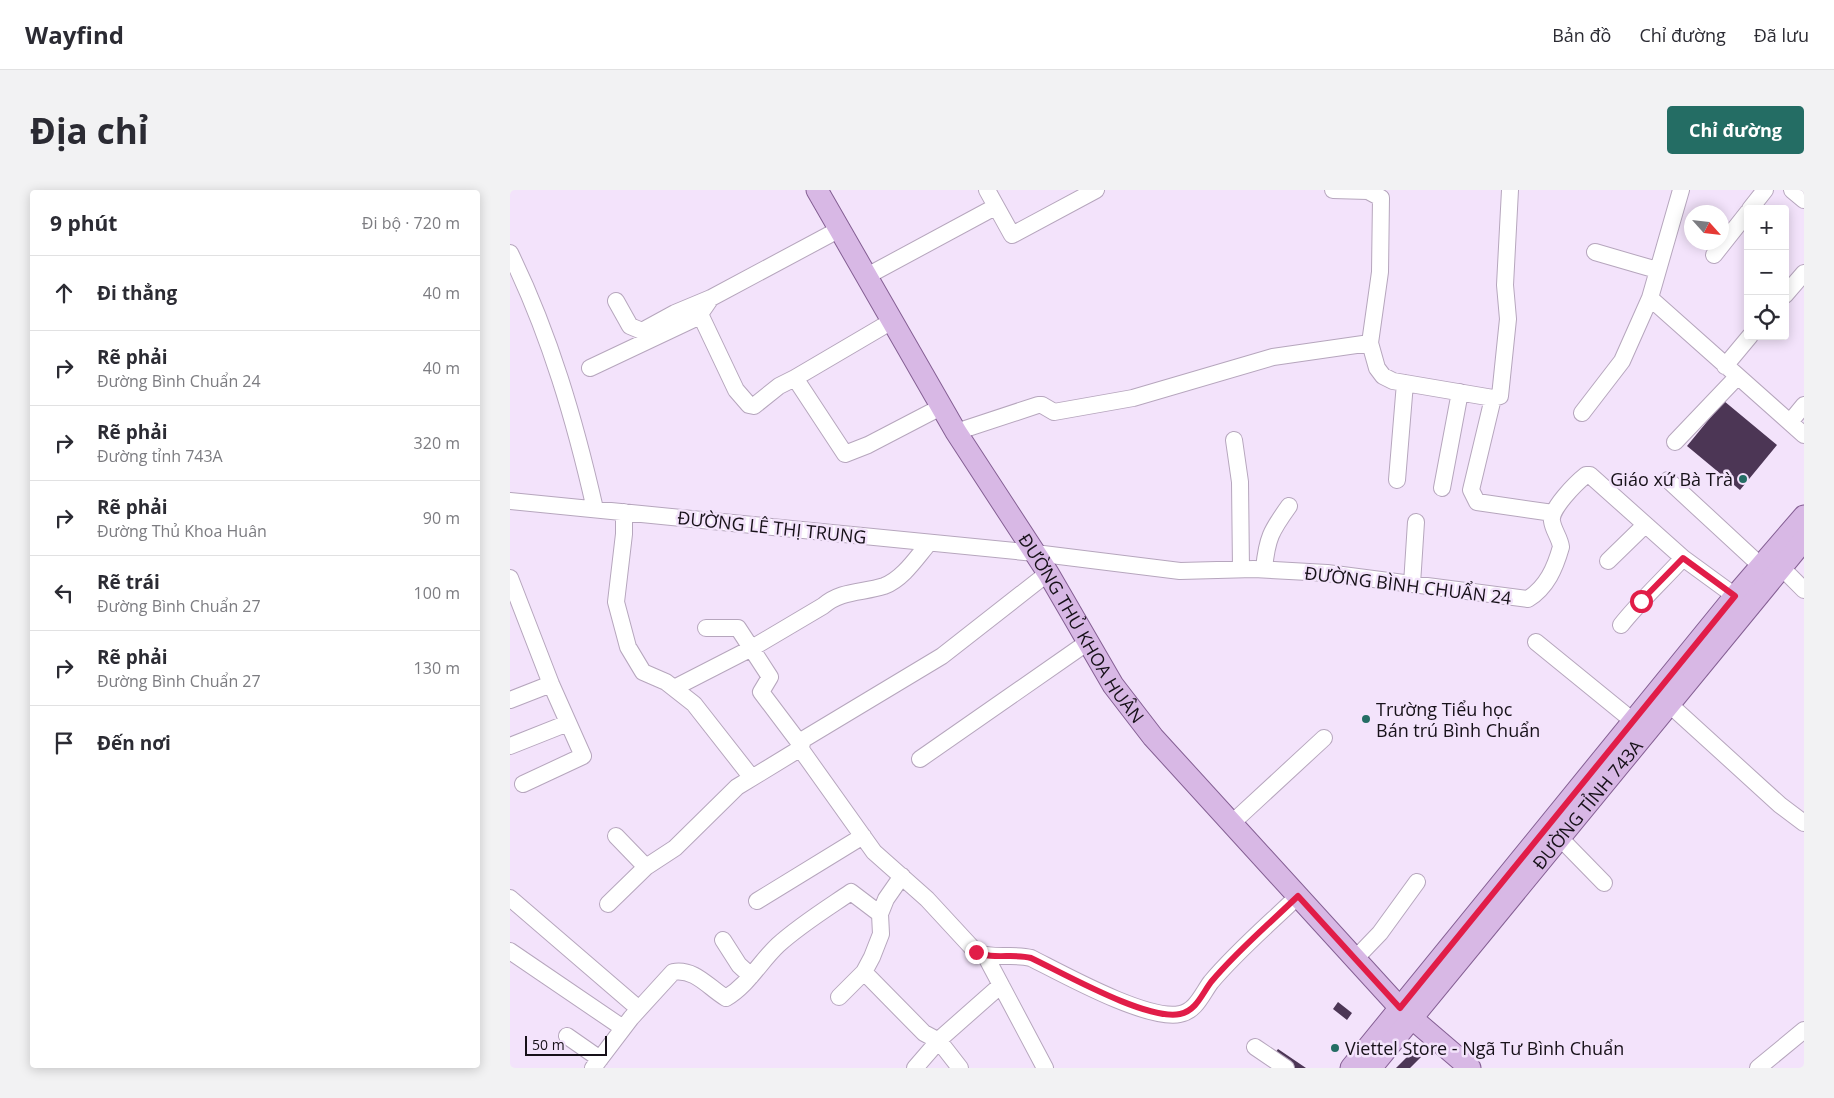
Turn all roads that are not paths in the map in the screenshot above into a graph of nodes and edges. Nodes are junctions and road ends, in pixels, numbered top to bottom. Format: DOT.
graph roads {
  1 [pos="817,190"];
  2 [pos="987,190"];
  3 [pos="1096,190"];
  4 [pos="1333,190"];
  5 [pos="1510,190"];
  6 [pos="1681,190"];
  7 [pos="1765,190"];
  8 [pos="1792,190"];
  9 [pos="1804,200"];
  10 [pos="1753,205"];
  11 [pos="995,207"];
  12 [pos="1744,217"];
  13 [pos="840,229"];
  14 [pos="1595,252"];
  15 [pos="1714,255"];
  16 [pos="511,260"];
  17 [pos="1657,270"];
  18 [pos="1804,273"];
  19 [pos="867,276"];
  20 [pos="1789,290"];
  21 [pos="711,298"];
  22 [pos="1650,298"];
  23 [pos="616,302"];
  24 [pos="700,314"];
  25 [pos="892,320"];
  26 [pos="1748,340"];
  27 [pos="1370,343"];
  28 [pos="590,368"];
  29 [pos="1731,371"];
  30 [pos="795,378"];
  31 [pos="1404,383"];
  32 [pos="1460,392"];
  33 [pos="1493,398"];
  34 [pos="1804,405"];
  35 [pos="942,407"];
  36 [pos="1582,413"];
  37 [pos="1790,422"];
  38 [pos="956,432"];
  39 [pos="1804,435"];
  40 [pos="1234,440"];
  41 [pos="1675,442"];
  42 [pos="1397,480"];
  43 [pos="1668,480"];
  44 [pos="1442,488"];
  45 [pos="510,501"];
  46 [pos="1289,506"];
  47 [pos="595,509"];
  48 [pos="624,512"];
  49 [pos="1552,513"];
  50 [pos="1804,516"];
  51 [pos="1416,522"];
  52 [pos="1645,525"];
  53 [pos="929,542"];
  54 [pos="1795,542"];
  55 [pos="1035,553"];
  56 [pos="1683,558"];
  57 [pos="1608,562"];
  58 [pos="1771,567"];
  59 [pos="1241,569"];
  60 [pos="1264,569"];
  61 [pos="1048,573"];
  62 [pos="510,578"];
  63 [pos="1412,584"];
  64 [pos="1804,590"];
  65 [pos="1735,596"];
  66 [pos="1621,625"];
  67 [pos="706,628"];
  68 [pos="1088,642"];
  69 [pos="1536,642"];
  70 [pos="752,648"];
  71 [pos="551,684"];
  72 [pos="674,688"];
  73 [pos="510,700"];
  74 [pos="1669,704"];
  75 [pos="1633,721"];
  76 [pos="568,723"];
  77 [pos="1324,738"];
  78 [pos="510,746"];
  79 [pos="801,746"];
  80 [pos="920,759"];
  81 [pos="752,778"];
  82 [pos="523,784"];
  83 [pos="1232,823"];
  84 [pos="1804,823"];
  85 [pos="616,836"];
  86 [pos="863,836"];
  87 [pos="1560,838"];
  88 [pos="646,867"];
  89 [pos="902,876"];
  90 [pos="1416,882"];
  91 [pos="1604,883"];
  92 [pos="1298,896"];
  93 [pos="510,898"];
  94 [pos="757,901"];
  95 [pos="608,904"];
  96 [pos="880,914"];
  97 [pos="723,940"];
  98 [pos="510,951"];
  99 [pos="985,955"];
  100 [pos="1355,959"];
  101 [pos="864,972"];
  102 [pos="751,976"];
  103 [pos="1001,985"];
  104 [pos="839,996"];
  105 [pos="639,1008"];
  106 [pos="1405,1014"];
  107 [pos="623,1028"];
  108 [pos="1804,1030"];
  109 [pos="567,1036"];
  110 [pos="939,1042"];
  111 [pos="1255,1047"];
  112 [pos="596,1063"];
  113 [pos="915,1068"];
  114 [pos="960,1068"];
  115 [pos="1045,1068"];
  116 [pos="1286,1068"];
  117 [pos="1350,1068"];
  118 [pos="1371,1068"];
  119 [pos="1470,1068"];
  120 [pos="1758,1068"];
  1 -- 13 [label="main road, ĐƯỜNG THỦ KHOA HUÂN"];
  2 -- 11 [label="street"];
  3 -- 11 [label="street"];
  4 -- 27 [label="street"];
  5 -- 33 [label="street"];
  6 -- 17 [label="street"];
  7 -- 10 [label="street"];
  8 -- 9 [label="street"];
  11 -- 19 [label="street"];
  12 -- 15 [label="street"];
  13 -- 19 [label="main road, ĐƯỜNG THỦ KHOA HUÂN"];
  13 -- 21 [label="street"];
  14 -- 17 [label="street"];
  16 -- 47 [label="street"];
  17 -- 22 [label="street"];
  18 -- 20 [label="street"];
  19 -- 25 [label="main road, ĐƯỜNG THỦ KHOA HUÂN"];
  21 -- 23 [label="street"];
  21 -- 24 [label="street"];
  22 -- 29 [label="street"];
  22 -- 36 [label="street"];
  24 -- 28 [label="street"];
  24 -- 30 [label="street"];
  25 -- 30 [label="street"];
  25 -- 35 [label="main road, ĐƯỜNG THỦ KHOA HUÂN"];
  26 -- 29 [label="street"];
  27 -- 31 [label="street"];
  27 -- 38 [label="street"];
  29 -- 37 [label="street"];
  29 -- 41 [label="street"];
  30 -- 35 [label="street"];
  31 -- 32 [label="street"];
  31 -- 42 [label="street"];
  32 -- 33 [label="street"];
  32 -- 44 [label="street"];
  33 -- 49 [label="street"];
  34 -- 37 [label="street"];
  35 -- 38 [label="main road, ĐƯỜNG THỦ KHOA HUÂN"];
  37 -- 39 [label="street"];
  38 -- 55 [label="main road, ĐƯỜNG THỦ KHOA HUÂN"];
  40 -- 59 [label="street"];
  43 -- 58 [label="street"];
  45 -- 47 [label="street, ĐƯỜNG LÊ THỊ TRUNG"];
  46 -- 60 [label="street"];
  47 -- 48 [label="street, ĐƯỜNG LÊ THỊ TRUNG"];
  48 -- 53 [label="street, ĐƯỜNG LÊ THỊ TRUNG"];
  48 -- 72 [label="street"];
  49 -- 52 [label="street"];
  49 -- 63 [label="street, ĐƯỜNG BÌNH CHUẨN 24"];
  50 -- 54 [label="main road, ĐƯỜNG TỈNH 743A"];
  51 -- 63 [label="street"];
  52 -- 56 [label="street"];
  52 -- 57 [label="street"];
  53 -- 55 [label="street, ĐƯỜNG LÊ THỊ TRUNG"];
  53 -- 70 [label="street"];
  54 -- 58 [label="main road, ĐƯỜNG TỈNH 743A"];
  55 -- 59 [label="street, ĐƯỜNG BÌNH CHUẨN 24"];
  55 -- 61 [label="main road, ĐƯỜNG THỦ KHOA HUÂN"];
  56 -- 65 [label="street"];
  56 -- 66 [label="street"];
  58 -- 64 [label="street"];
  58 -- 65 [label="main road, ĐƯỜNG TỈNH 743A"];
  58 -- 74 [label="main road, ĐƯỜNG TỈNH 743A"];
  59 -- 60 [label="street, ĐƯỜNG BÌNH CHUẨN 24"];
  60 -- 63 [label="street, ĐƯỜNG BÌNH CHUẨN 24"];
  61 -- 68 [label="main road, ĐƯỜNG THỦ KHOA HUÂN"];
  61 -- 79 [label="street"];
  62 -- 71 [label="street"];
  65 -- 75 [label="main road, ĐƯỜNG TỈNH 743A"];
  67 -- 70 [label="street"];
  68 -- 80 [label="street"];
  68 -- 83 [label="main road, ĐƯỜNG THỦ KHOA HUÂN"];
  69 -- 75 [label="street"];
  70 -- 72 [label="street"];
  70 -- 79 [label="street"];
  71 -- 73 [label="street"];
  71 -- 76 [label="street"];
  72 -- 81 [label="street"];
  74 -- 84 [label="street"];
  74 -- 87 [label="main road, ĐƯỜNG TỈNH 743A"];
  75 -- 106 [label="main road, ĐƯỜNG TỈNH 743A"];
  76 -- 78 [label="street"];
  76 -- 82 [label="street"];
  77 -- 83 [label="street"];
  79 -- 81 [label="street"];
  79 -- 86 [label="street"];
  81 -- 88 [label="street"];
  83 -- 92 [label="main road, ĐƯỜNG THỦ KHOA HUÂN"];
  85 -- 88 [label="street"];
  86 -- 89 [label="street"];
  86 -- 94 [label="street"];
  87 -- 91 [label="street"];
  87 -- 106 [label="main road, ĐƯỜNG TỈNH 743A"];
  88 -- 95 [label="street"];
  89 -- 96 [label="street"];
  89 -- 99 [label="street"];
  90 -- 100 [label="street"];
  92 -- 99 [label="street"];
  92 -- 100 [label="main road, ĐƯỜNG THỦ KHOA HUÂN"];
  93 -- 105 [label="street"];
  96 -- 101 [label="street"];
  96 -- 102 [label="street"];
  97 -- 102 [label="street"];
  98 -- 107 [label="street"];
  99 -- 103 [label="street"];
  100 -- 106 [label="main road, ĐƯỜNG THỦ KHOA HUÂN"];
  101 -- 104 [label="street"];
  101 -- 110 [label="street"];
  102 -- 105 [label="street"];
  103 -- 110 [label="street"];
  103 -- 115 [label="street"];
  105 -- 107 [label="street"];
  106 -- 117 [label="main road, ĐƯỜNG TỈNH 743A"];
  106 -- 118 [label="main road, ĐƯỜNG TỈNH 743A"];
  106 -- 119 [label="main road, ĐƯỜNG THỦ KHOA HUÂN"];
  107 -- 112 [label="street"];
  108 -- 120 [label="street"];
  109 -- 112 [label="street"];
  110 -- 113 [label="street"];
  110 -- 114 [label="street"];
  111 -- 116 [label="street"];
}
